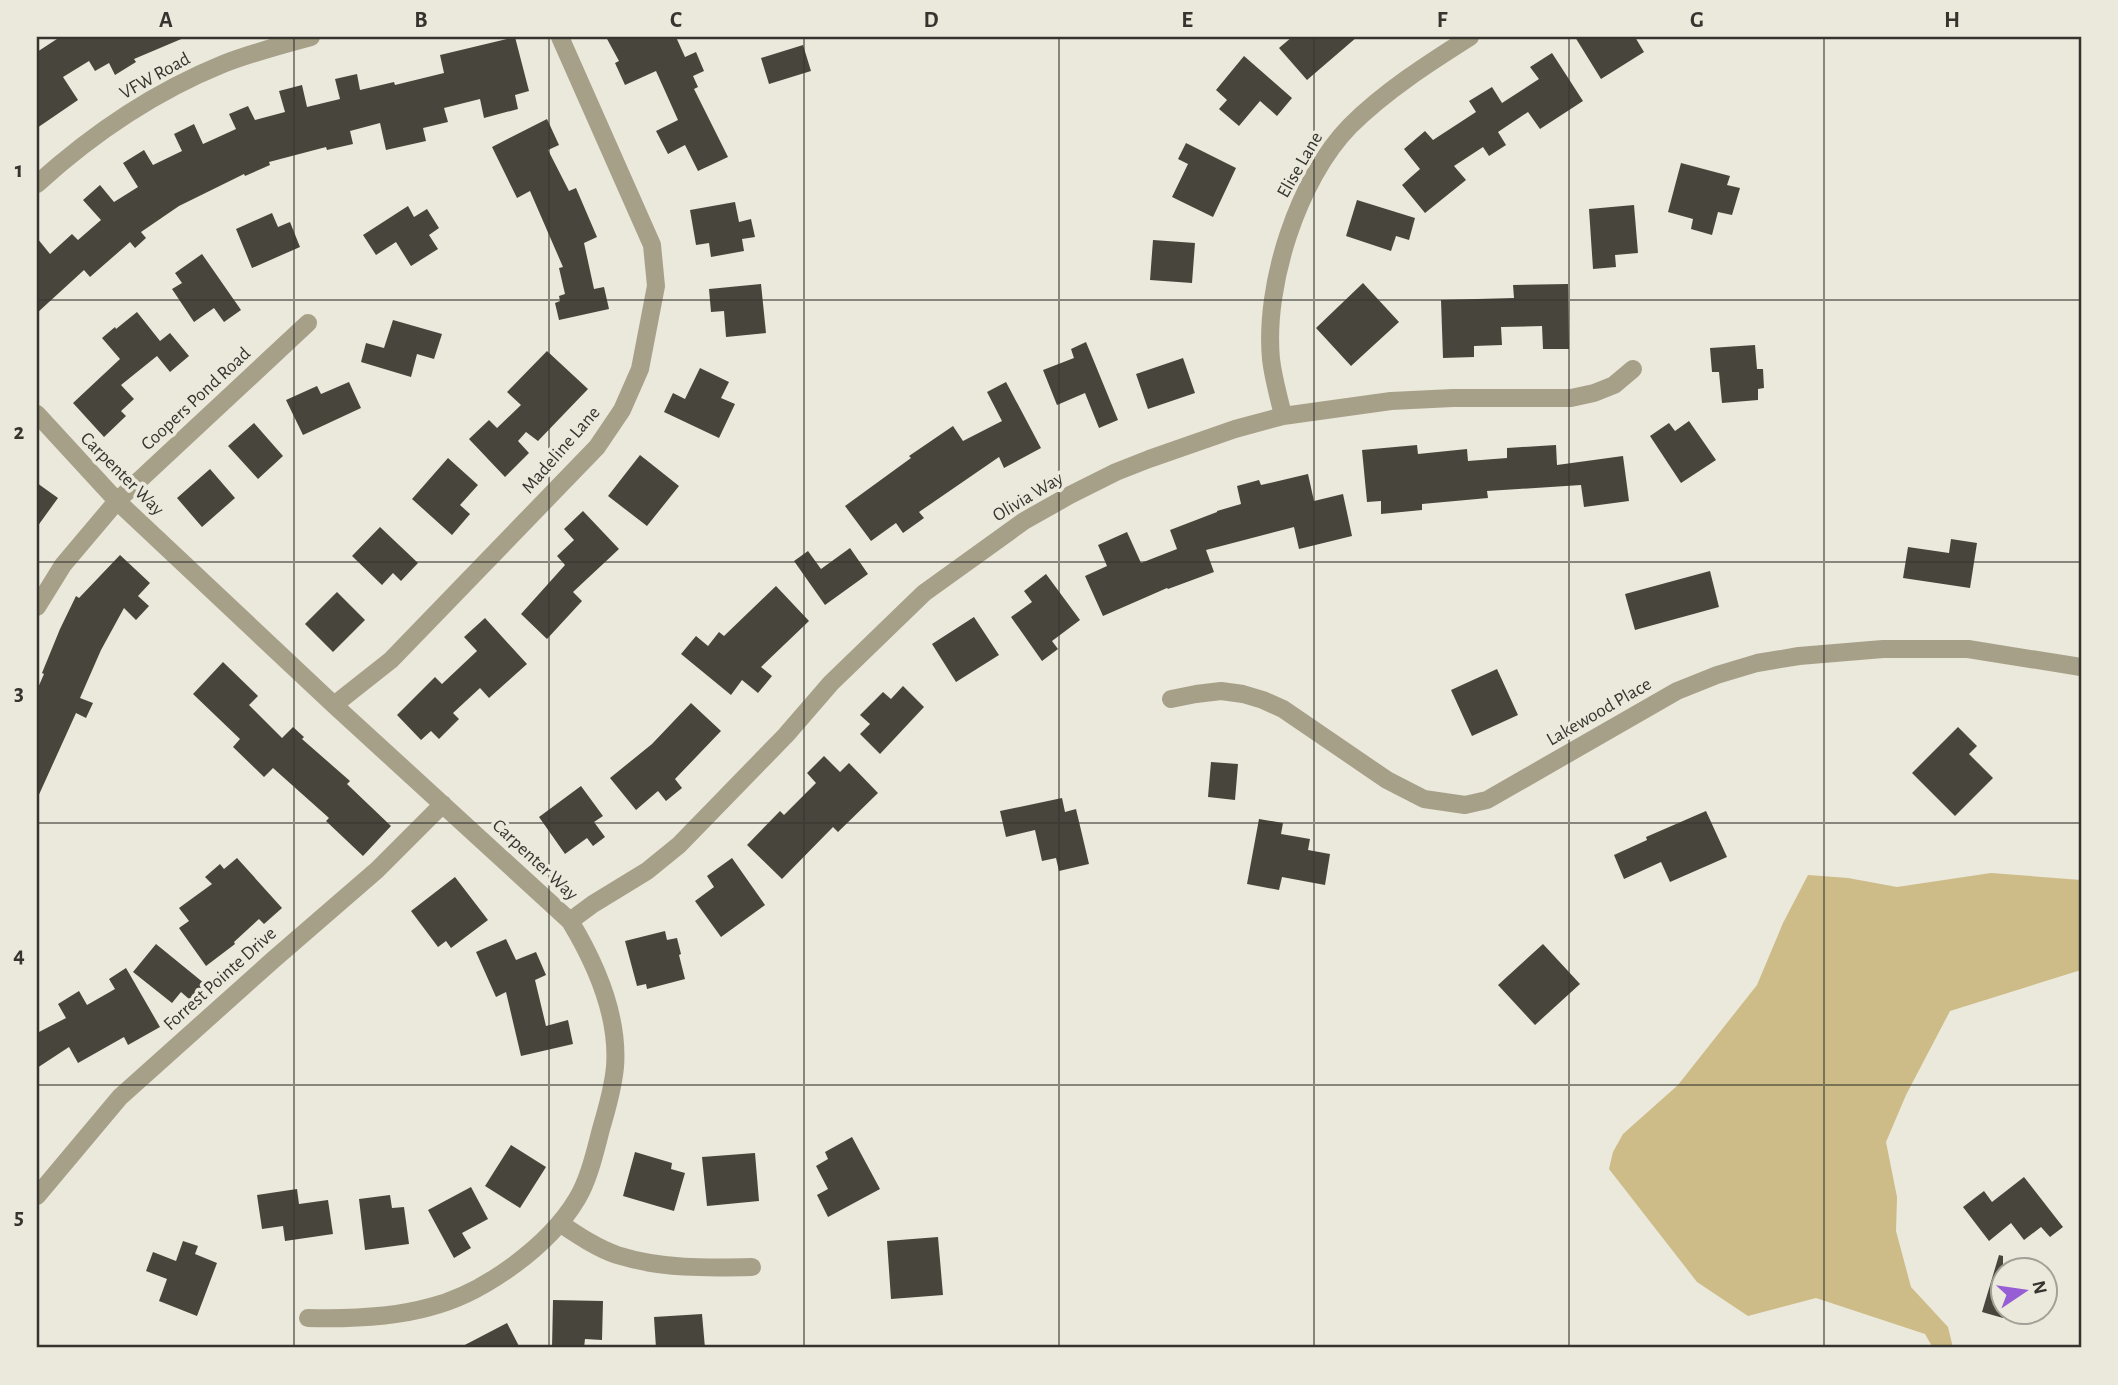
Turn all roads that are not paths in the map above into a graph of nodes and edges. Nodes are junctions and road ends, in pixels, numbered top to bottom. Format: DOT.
graph roads {
  1 [pos="311,37"];
  2 [pos="560,37"];
  3 [pos="1470,37"];
  4 [pos="37,184"];
  5 [pos="308,323"];
  6 [pos="1633,369"];
  7 [pos="37,414"];
  8 [pos="1283,416"];
  9 [pos="117,501"];
  10 [pos="37,607"];
  11 [pos="2081,667"];
  12 [pos="1171,699"];
  13 [pos="334,705"];
  14 [pos="443,804"];
  15 [pos="570,921"];
  16 [pos="37,1196"];
  17 [pos="561,1224"];
  18 [pos="752,1267"];
  19 [pos="308,1318"];
  1 -- 4 [label="street, VFW Road"];
  2 -- 13 [label="street, Madeline Lane"];
  3 -- 8 [label="street, Elise Lane"];
  5 -- 9 [label="street, Coopers Pond Road"];
  6 -- 8 [label="street, Olivia Way"];
  7 -- 9 [label="street, Carpenter Way"];
  8 -- 15 [label="street, Olivia Way"];
  9 -- 10 [label="street, Coopers Pond Road"];
  9 -- 13 [label="street, Carpenter Way"];
  11 -- 12 [label="street, Lakewood Place"];
  13 -- 14 [label="street, Carpenter Way"];
  14 -- 15 [label="street, Carpenter Way"];
  14 -- 16 [label="street, Forrest Pointe Drive"];
  15 -- 17 [label="street, Carpenter Way"];
  17 -- 18 [label="street"];
  17 -- 19 [label="street, Carpenter Way"];
}
